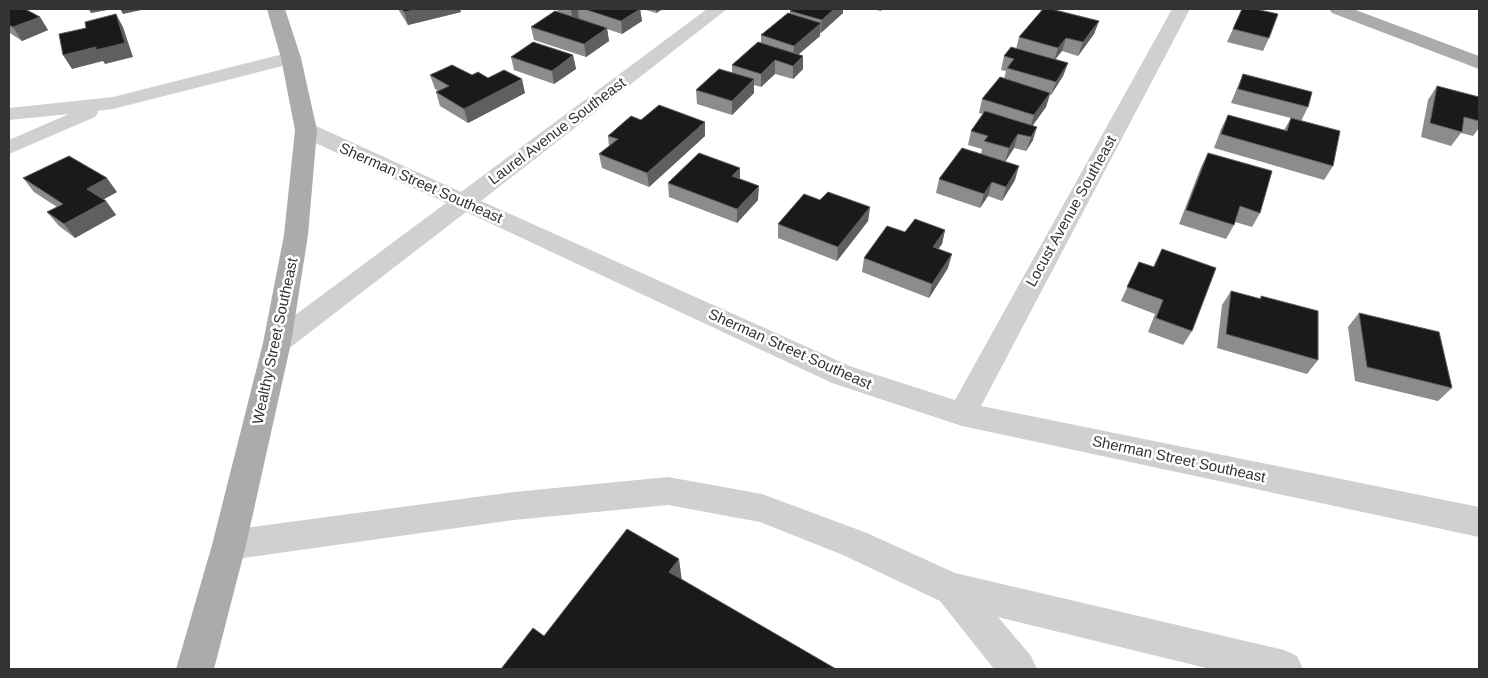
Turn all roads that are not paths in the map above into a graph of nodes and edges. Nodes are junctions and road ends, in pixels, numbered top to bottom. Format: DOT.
graph roads {
  1 [pos="276,9"];
  2 [pos="718,9"];
  3 [pos="1182,9"];
  4 [pos="1338,9"];
  5 [pos="291,58"];
  6 [pos="1479,63"];
  7 [pos="113,103"];
  8 [pos="9,114"];
  9 [pos="306,130"];
  10 [pos="9,148"];
  11 [pos="464,203"];
  12 [pos="276,343"];
  13 [pos="962,414"];
  14 [pos="1479,522"];
  15 [pos="229,545"];
  16 [pos="952,589"];
  17 [pos="195,669"];
  18 [pos="1018,669"];
  19 [pos="1284,669"];
  1 -- 5 [label="main road, Wealthy Street Southeast"];
  2 -- 11 [label="street, Laurel Avenue Southeast"];
  3 -- 13 [label="street, Locust Avenue Southeast"];
  4 -- 6 [label="main road"];
  5 -- 7 [label="street"];
  5 -- 9 [label="main road, Wealthy Street Southeast"];
  7 -- 8 [label="street"];
  7 -- 10 [label="street"];
  9 -- 11 [label="street, Sherman Street Southeast"];
  9 -- 12 [label="main road, Wealthy Street Southeast"];
  11 -- 12 [label="street, Laurel Avenue Southeast"];
  11 -- 13 [label="street, Sherman Street Southeast"];
  12 -- 15 [label="main road, Wealthy Street Southeast"];
  13 -- 14 [label="street, Sherman Street Southeast"];
  15 -- 16 [label="street"];
  15 -- 17 [label="main road, Wealthy Street Southeast"];
  16 -- 18 [label="street"];
  16 -- 19 [label="street"];
}
